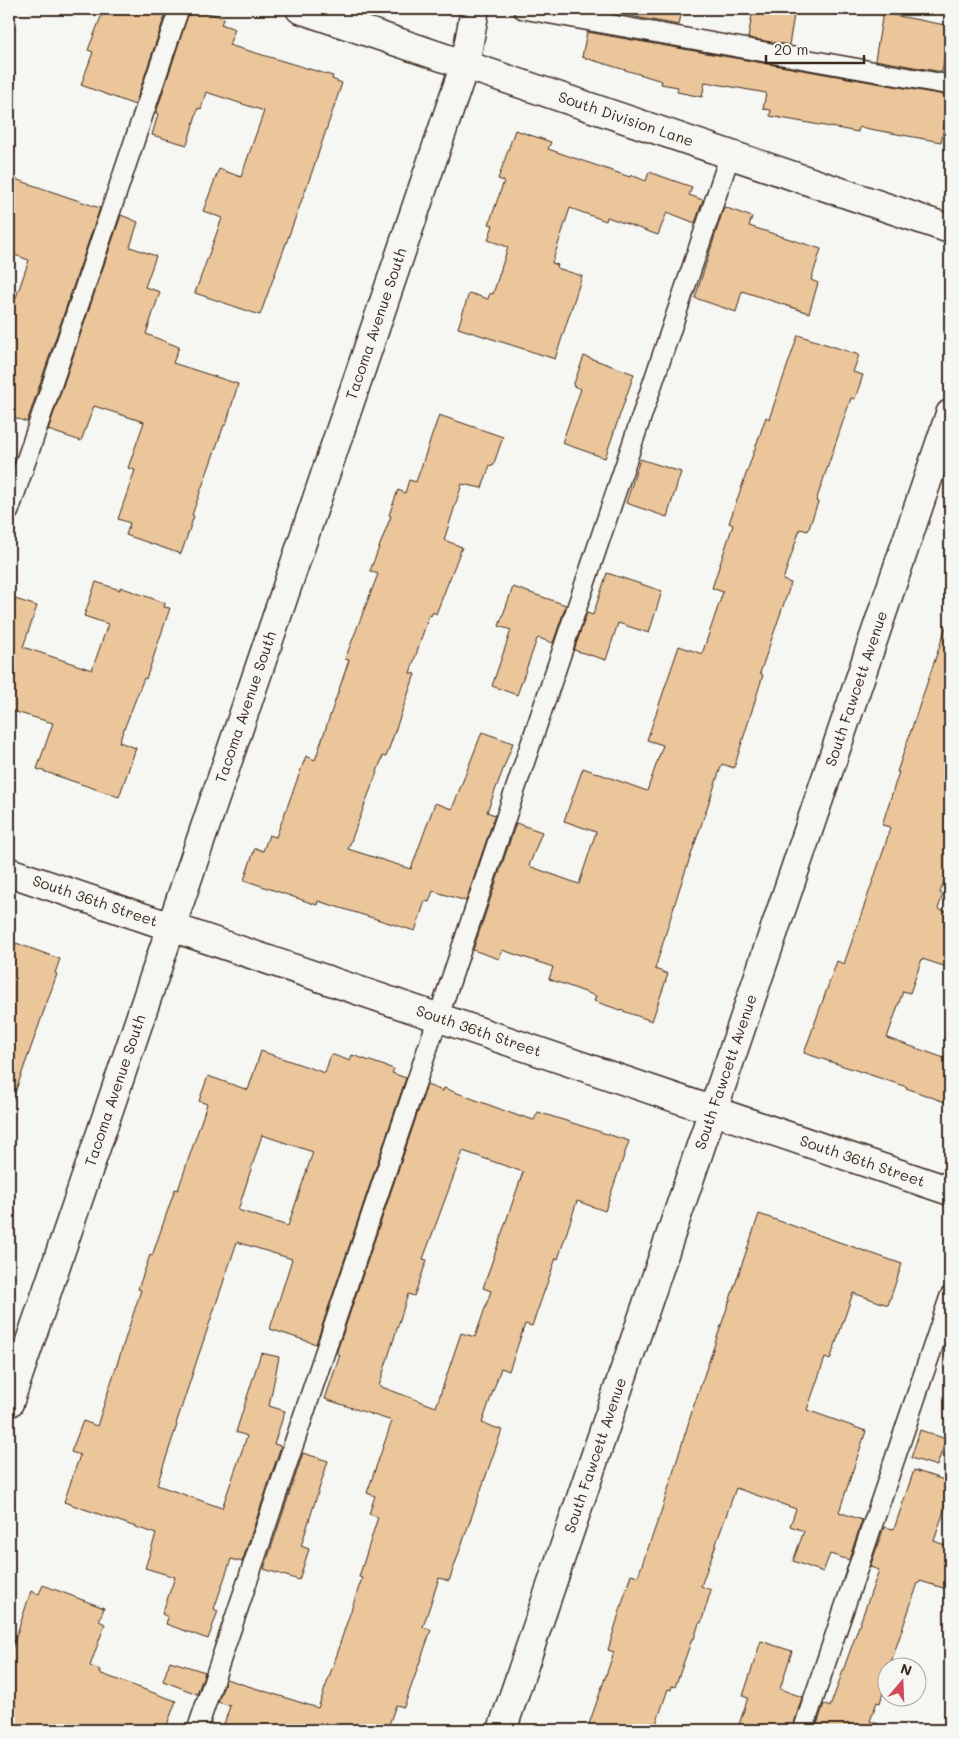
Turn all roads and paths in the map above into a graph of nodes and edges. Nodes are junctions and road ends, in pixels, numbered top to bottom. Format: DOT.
graph roads {
  1 [pos="179,9"];
  2 [pos="300,9"];
  3 [pos="475,9"];
  4 [pos="524,9"];
  5 [pos="465,64"];
  6 [pos="950,85"];
  7 [pos="730,155"];
  8 [pos="950,229"];
  9 [pos="950,414"];
  10 [pos="9,510"];
  11 [pos="9,872"];
  12 [pos="172,927"];
  13 [pos="438,1018"];
  14 [pos="711,1111"];
  15 [pos="950,1191"];
  16 [pos="950,1296"];
  17 [pos="9,1403"];
  18 [pos="197,1730"];
  19 [pos="502,1730"];
  20 [pos="803,1730"];
  1 -- 10 [label="lane"];
  2 -- 5 [label="street, South Division Lane"];
  3 -- 5 [label="street, Tacoma Avenue South"];
  4 -- 6 [label="lane"];
  5 -- 7 [label="street, South Division Lane"];
  5 -- 12 [label="street, Tacoma Avenue South"];
  7 -- 8 [label="street, South Division Lane"];
  7 -- 13 [label="lane"];
  9 -- 14 [label="street, South Fawcett Avenue"];
  11 -- 12 [label="street, South 36th Street"];
  12 -- 13 [label="street, South 36th Street"];
  12 -- 17 [label="street, Tacoma Avenue South"];
  13 -- 14 [label="street, South 36th Street"];
  13 -- 18 [label="lane"];
  14 -- 15 [label="street, South 36th Street"];
  14 -- 19 [label="street, South Fawcett Avenue"];
  16 -- 20 [label="lane"];
}
